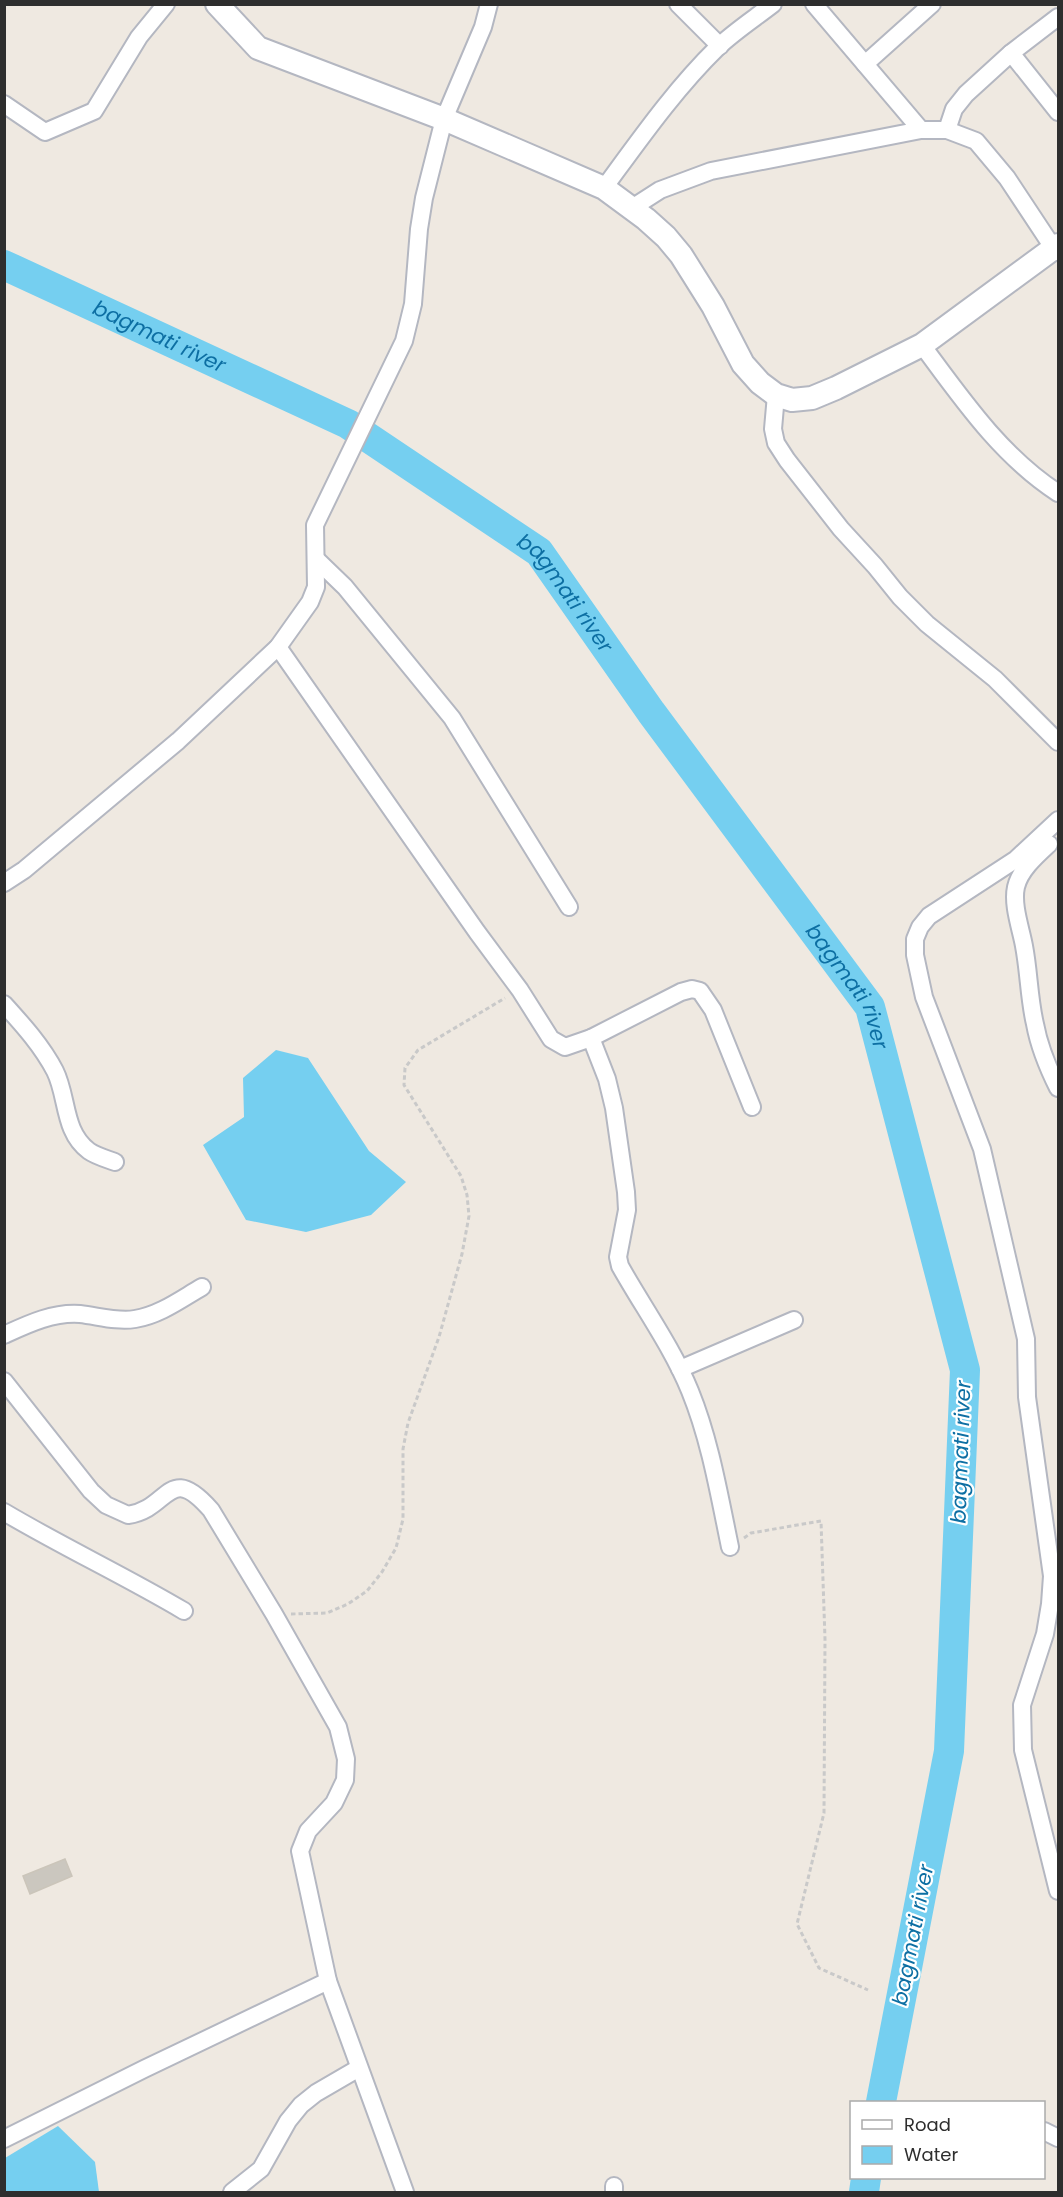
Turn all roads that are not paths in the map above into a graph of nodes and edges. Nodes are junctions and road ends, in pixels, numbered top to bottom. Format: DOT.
graph roads {
  1 [pos="166,4"];
  2 [pos="217,4"];
  3 [pos="489,4"];
  4 [pos="678,4"];
  5 [pos="774,4"];
  6 [pos="814,4"];
  7 [pos="932,4"];
  8 [pos="1059,17"];
  9 [pos="720,46"];
  10 [pos="1011,53"];
  11 [pos="865,64"];
  12 [pos="4,104"];
  13 [pos="1059,112"];
  14 [pos="444,119"];
  15 [pos="921,130"];
  16 [pos="947,130"];
  17 [pos="604,188"];
  18 [pos="632,208"];
  19 [pos="1057,249"];
  20 [pos="922,345"];
  21 [pos="776,395"];
  22 [pos="1059,493"];
  23 [pos="316,559"];
  24 [pos="278,647"];
  25 [pos="1059,742"];
  26 [pos="1059,820"];
  27 [pos="1059,835"];
  28 [pos="4,883"];
  29 [pos="569,907"];
  30 [pos="4,1004"];
  31 [pos="591,1038"];
  32 [pos="1059,1088"];
  33 [pos="752,1107"];
  34 [pos="115,1162"];
  35 [pos="202,1287"];
  36 [pos="794,1320"];
  37 [pos="4,1335"];
  38 [pos="680,1369"];
  39 [pos="4,1381"];
  40 [pos="4,1512"];
  41 [pos="730,1546"];
  42 [pos="184,1611"];
  43 [pos="1059,1891"];
  44 [pos="328,1981"];
  45 [pos="359,2068"];
  46 [pos="1045,2132"];
  47 [pos="1059,2138"];
  48 [pos="4,2139"];
  49 [pos="232,2193"];
  50 [pos="405,2193"];
  1 -- 12 [label="street"];
  2 -- 14 [label="street"];
  3 -- 14 [label="street"];
  4 -- 9 [label="street"];
  5 -- 9 [label="street"];
  6 -- 11 [label="street"];
  7 -- 11 [label="street"];
  8 -- 10 [label="street"];
  9 -- 17 [label="street"];
  10 -- 13 [label="street"];
  10 -- 16 [label="street"];
  11 -- 15 [label="street"];
  14 -- 17 [label="street"];
  14 -- 23 [label="street"];
  15 -- 16 [label="street"];
  15 -- 18 [label="street"];
  16 -- 19 [label="street"];
  17 -- 18 [label="street"];
  18 -- 21 [label="street"];
  19 -- 20 [label="street"];
  20 -- 21 [label="street"];
  20 -- 22 [label="street"];
  21 -- 25 [label="street"];
  23 -- 24 [label="street"];
  23 -- 29 [label="street"];
  24 -- 28 [label="street"];
  24 -- 31 [label="street"];
  26 -- 43 [label="street"];
  27 -- 32 [label="street"];
  30 -- 34 [label="street"];
  31 -- 33 [label="street"];
  31 -- 38 [label="street"];
  35 -- 37 [label="street"];
  36 -- 38 [label="street"];
  38 -- 41 [label="street"];
  39 -- 44 [label="street"];
  40 -- 42 [label="street"];
  44 -- 45 [label="street"];
  44 -- 48 [label="street"];
  45 -- 49 [label="street"];
  45 -- 50 [label="street"];
  46 -- 47 [label="street"];
}
